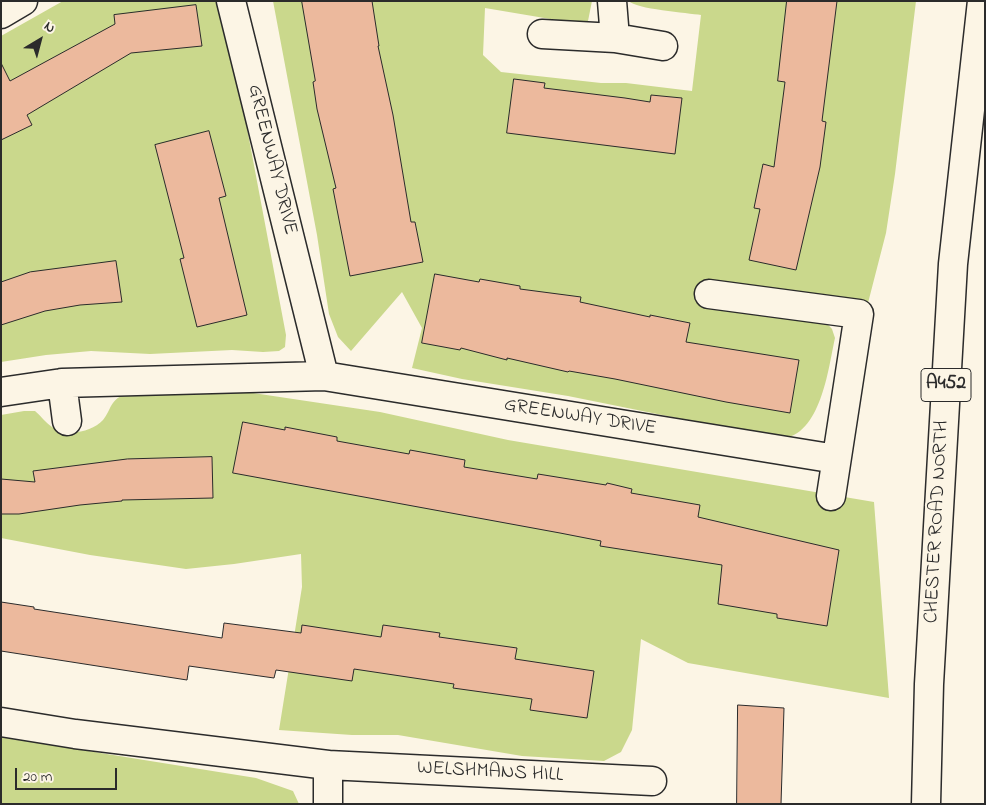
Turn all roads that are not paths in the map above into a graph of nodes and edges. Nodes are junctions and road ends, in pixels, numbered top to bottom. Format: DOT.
graph roads {
  1 [pos="24,1"];
  2 [pos="231,1"];
  3 [pos="612,1"];
  4 [pos="982,1"];
  5 [pos="1,14"];
  6 [pos="542,34"];
  7 [pos="615,38"];
  8 [pos="664,46"];
  9 [pos="709,294"];
  10 [pos="324,376"];
  11 [pos="62,383"];
  12 [pos="1,392"];
  13 [pos="66,421"];
  14 [pos="836,459"];
  15 [pos="831,496"];
  16 [pos="1,722"];
  17 [pos="328,765"];
  18 [pos="652,781"];
  19 [pos="328,804"];
  20 [pos="926,804"];
  1 -- 5 [label="main road"];
  2 -- 10 [label="main road, GREENWAY DRIVE"];
  3 -- 7 [label="main road"];
  4 -- 20 [label="main road, CHESTER ROAD NORTH / A452"];
  6 -- 7 [label="main road"];
  7 -- 8 [label="main road"];
  9 -- 14 [label="main road"];
  10 -- 11 [label="main road, GREENWAY DRIVE"];
  10 -- 14 [label="main road, GREENWAY DRIVE"];
  11 -- 12 [label="main road, GREENWAY DRIVE"];
  11 -- 13 [label="main road"];
  14 -- 15 [label="main road"];
  16 -- 17 [label="main road, WELSHMANS HILL"];
  17 -- 18 [label="main road, WELSHMANS HILL"];
  17 -- 19 [label="main road"];
}
